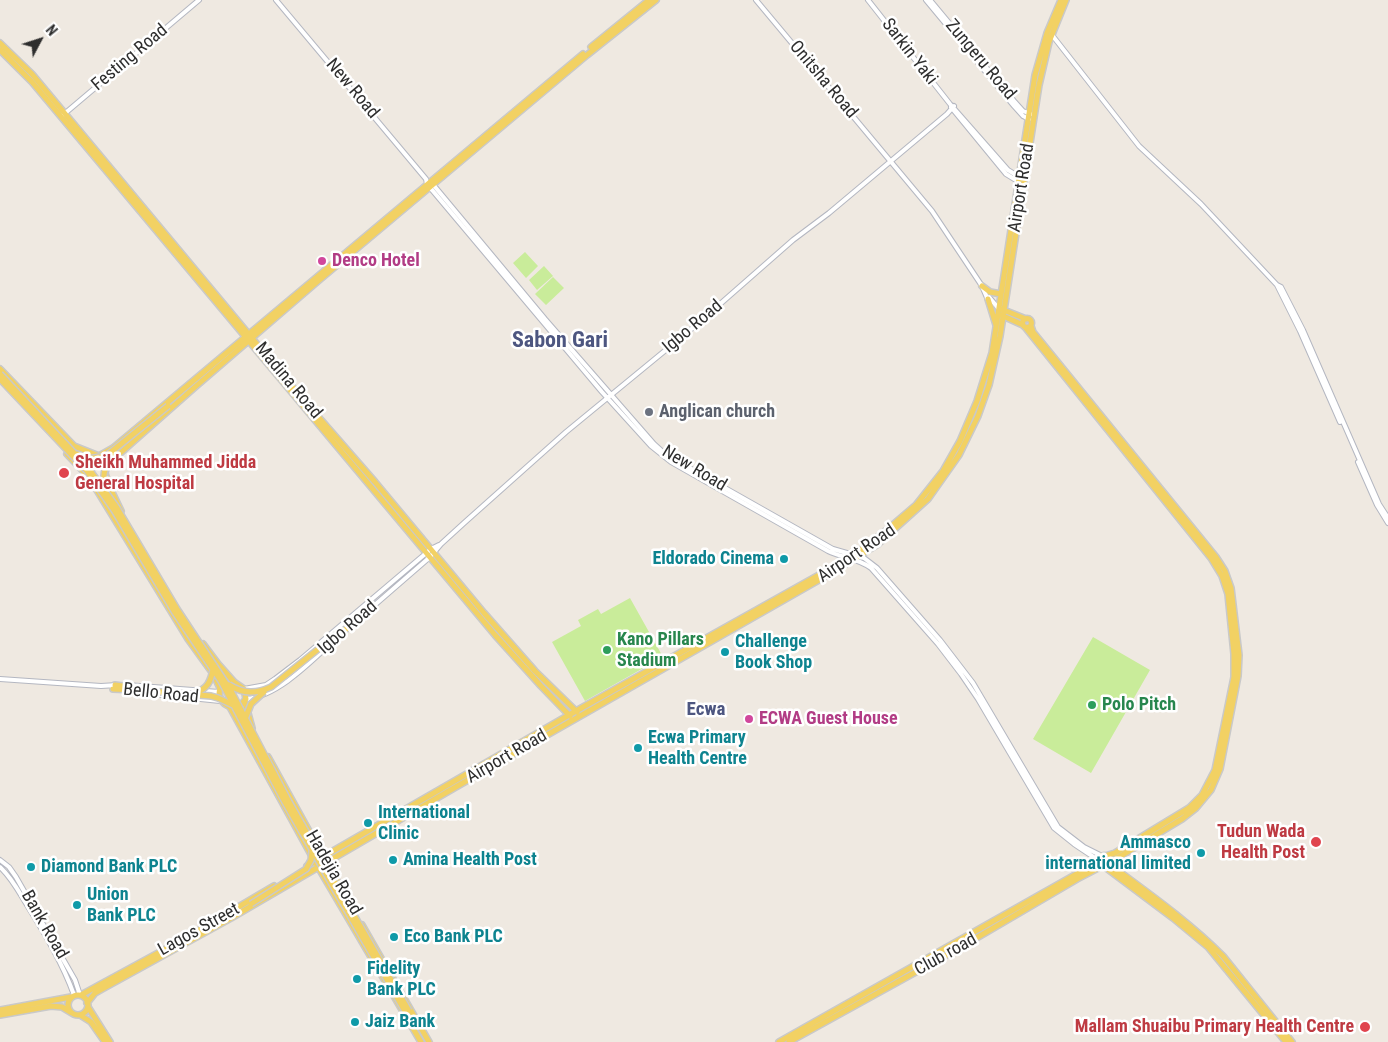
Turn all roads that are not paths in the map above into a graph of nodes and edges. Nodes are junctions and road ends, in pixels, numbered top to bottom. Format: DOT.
graph roads {
  1 [pos="198,0"];
  2 [pos="276,0"];
  3 [pos="649,0"];
  4 [pos="656,0"];
  5 [pos="756,0"];
  6 [pos="868,0"];
  7 [pos="926,0"];
  8 [pos="930,0"];
  9 [pos="1060,0"];
  10 [pos="1066,0"];
  11 [pos="1052,35"];
  12 [pos="0,43"];
  13 [pos="0,50"];
  14 [pos="566,71"];
  15 [pos="953,108"];
  16 [pos="63,115"];
  17 [pos="1030,116"];
  18 [pos="890,160"];
  19 [pos="1021,180"];
  20 [pos="430,183"];
  21 [pos="1277,285"];
  22 [pos="982,286"];
  23 [pos="1001,294"];
  24 [pos="987,296"];
  25 [pos="1001,312"];
  26 [pos="1026,319"];
  27 [pos="997,326"];
  28 [pos="1024,326"];
  29 [pos="1031,326"];
  30 [pos="249,338"];
  31 [pos="0,369"];
  32 [pos="0,374"];
  33 [pos="0,381"];
  34 [pos="177,393"];
  35 [pos="610,397"];
  36 [pos="182,399"];
  37 [pos="169,407"];
  38 [pos="74,452"];
  39 [pos="98,455"];
  40 [pos="107,465"];
  41 [pos="945,472"];
  42 [pos="85,473"];
  43 [pos="105,473"];
  44 [pos="89,478"];
  45 [pos="106,491"];
  46 [pos="1388,518"];
  47 [pos="1388,523"];
  48 [pos="430,553"];
  49 [pos="853,558"];
  50 [pos="347,625"];
  51 [pos="337,634"];
  52 [pos="213,669"];
  53 [pos="0,679"];
  54 [pos="234,682"];
  55 [pos="227,684"];
  56 [pos="114,687"];
  57 [pos="136,689"];
  58 [pos="244,689"];
  59 [pos="219,690"];
  60 [pos="246,700"];
  61 [pos="222,701"];
  62 [pos="232,707"];
  63 [pos="576,711"];
  64 [pos="570,715"];
  65 [pos="581,715"];
  66 [pos="245,719"];
  67 [pos="575,719"];
  68 [pos="1173,822"];
  69 [pos="311,848"];
  70 [pos="325,859"];
  71 [pos="0,860"];
  72 [pos="1104,862"];
  73 [pos="316,864"];
  74 [pos="0,868"];
  75 [pos="237,909"];
  76 [pos="38,918"];
  77 [pos="77,996"];
  78 [pos="88,1005"];
  79 [pos="0,1010"];
  80 [pos="407,1012"];
  81 [pos="72,1013"];
  82 [pos="0,1015"];
  83 [pos="79,1015"];
  84 [pos="418,1024"];
  85 [pos="414,1029"];
  86 [pos="105,1042"];
  87 [pos="110,1042"];
  88 [pos="421,1042"];
  89 [pos="429,1042"];
  90 [pos="779,1042"];
  91 [pos="789,1042"];
  92 [pos="1286,1042"];
  93 [pos="1292,1042"];
  1 -- 16 [label="street, Festing Road"];
  2 -- 20 [label="street, New Road"];
  3 -- 14 [label="main road"];
  4 -- 14 [label="main road"];
  5 -- 18 [label="street, Onitsha Road"];
  6 -- 15 [label="street, Sarkin Yaki"];
  7 -- 17 [label="street"];
  8 -- 17 [label="street, Zungeru Road"];
  9 -- 17 [label="main road, Airport Road"];
  10 -- 11 [label="main road, Airport Road"];
  11 -- 17 [label="main road, Airport Road"];
  11 -- 21 [label="street"];
  12 -- 16 [label="main road, Madina Road"];
  13 -- 16 [label="main road, Madina Road"];
  14 -- 20 [label="main road"];
  15 -- 18 [label="street, Igbo Road"];
  15 -- 19 [label="street, Sarkin Yaki"];
  16 -- 30 [label="main road, Madina Road"];
  17 -- 19 [label="main road, Airport Road"];
  18 -- 22 [label="street, Onitsha Road"];
  18 -- 35 [label="street, Igbo Road"];
  19 -- 23 [label="main road, Airport Road"];
  19 -- 25 [label="main road, Airport Road"];
  20 -- 30 [label="main road"];
  20 -- 35 [label="street, New Road"];
  21 -- 46 [label="street"];
  21 -- 47 [label="street"];
  22 -- 23 [label="main road"];
  22 -- 24 [label="street, Onitsha Road"];
  23 -- 25 [label="main road, Airport Road"];
  24 -- 25 [label="street, Onitsha Road"];
  24 -- 27 [label="main road"];
  25 -- 26 [label="main road"];
  25 -- 27 [label="main road, Airport Road"];
  25 -- 28 [label="main road"];
  25 -- 41 [label="main road, Airport Road"];
  26 -- 28 [label="main road"];
  26 -- 29 [label="main road"];
  27 -- 41 [label="main road, Airport Road"];
  28 -- 29 [label="main road"];
  28 -- 68 [label="main road"];
  29 -- 68 [label="main road"];
  30 -- 34 [label="main road"];
  30 -- 36 [label="main road"];
  30 -- 48 [label="main road, Madina Road"];
  31 -- 39 [label="main road"];
  32 -- 38 [label="main road, bridge"];
  33 -- 42 [label="main road"];
  33 -- 52 [label="main road, bridge"];
  34 -- 37 [label="main road"];
  34 -- 39 [label="main road"];
  35 -- 48 [label="street, Igbo Road"];
  35 -- 49 [label="street, New Road"];
  36 -- 37 [label="main road"];
  36 -- 40 [label="main road"];
  37 -- 38 [label="main road, bridge"];
  37 -- 45 [label="main road, bridge"];
  38 -- 45 [label="main road, bridge"];
  39 -- 40 [label="main road"];
  39 -- 42 [label="main road"];
  40 -- 43 [label="main road"];
  41 -- 49 [label="main road, Airport Road"];
  42 -- 44 [label="main road"];
  43 -- 44 [label="main road"];
  43 -- 54 [label="main road"];
  44 -- 59 [label="main road"];
  45 -- 55 [label="main road, bridge"];
  48 -- 50 [label="street, Igbo Road"];
  48 -- 63 [label="main road, Madina Road"];
  48 -- 64 [label="main road, Madina Road"];
  49 -- 63 [label="main road, Airport Road"];
  49 -- 65 [label="main road, Airport Road"];
  49 -- 72 [label="street, New Road"];
  50 -- 51 [label="main road"];
  50 -- 58 [label="street, Igbo Road"];
  50 -- 60 [label="street, Igbo Road"];
  51 -- 55 [label="main road, bridge"];
  51 -- 66 [label="main road, bridge"];
  52 -- 57 [label="main road, bridge"];
  52 -- 62 [label="main road, bridge"];
  53 -- 56 [label="street, Bello Road"];
  54 -- 58 [label="main road"];
  54 -- 59 [label="main road"];
  55 -- 66 [label="main road, bridge"];
  56 -- 57 [label="main road"];
  56 -- 59 [label="street, Bello Road"];
  56 -- 61 [label="street, Bello Road"];
  57 -- 62 [label="main road, bridge"];
  58 -- 60 [label="main road, Hadejia Road"];
  59 -- 61 [label="main road"];
  60 -- 62 [label="main road"];
  60 -- 70 [label="main road, Hadejia Road"];
  61 -- 62 [label="main road"];
  62 -- 69 [label="main road, bridge"];
  62 -- 73 [label="main road, Hadejia Road"];
  63 -- 64 [label="main road, Airport Road"];
  63 -- 65 [label="main road, Madina Road"];
  64 -- 67 [label="main road, Madina Road"];
  64 -- 70 [label="main road, Airport Road"];
  65 -- 67 [label="main road, Airport Road"];
  66 -- 80 [label="main road, bridge"];
  67 -- 70 [label="main road, Airport Road"];
  68 -- 72 [label="main road"];
  69 -- 75 [label="main road, bridge"];
  69 -- 80 [label="main road, bridge"];
  70 -- 73 [label="main road"];
  70 -- 84 [label="main road, Hadejia Road"];
  71 -- 76 [label="street, Bank Road"];
  72 -- 90 [label="main road"];
  72 -- 91 [label="main road, Club road"];
  72 -- 92 [label="main road"];
  72 -- 93 [label="main road"];
  73 -- 75 [label="main road, Lagos Street"];
  73 -- 78 [label="main road, Lagos Street"];
  73 -- 85 [label="main road, Hadejia Road"];
  74 -- 76 [label="street, Bank Road"];
  75 -- 77 [label="main road, Lagos Street"];
  76 -- 77 [label="street, Bank Road"];
  77 -- 78 [label="main road"];
  77 -- 79 [label="main road, Lagos Street"];
  77 -- 81 [label="main road"];
  78 -- 83 [label="main road"];
  78 -- 87 [label="main road"];
  80 -- 84 [label="main road"];
  80 -- 85 [label="main road"];
  81 -- 82 [label="main road"];
  81 -- 83 [label="main road"];
  83 -- 86 [label="main road"];
  84 -- 89 [label="main road, Hadejia Road"];
  85 -- 88 [label="main road, Hadejia Road"];
}
